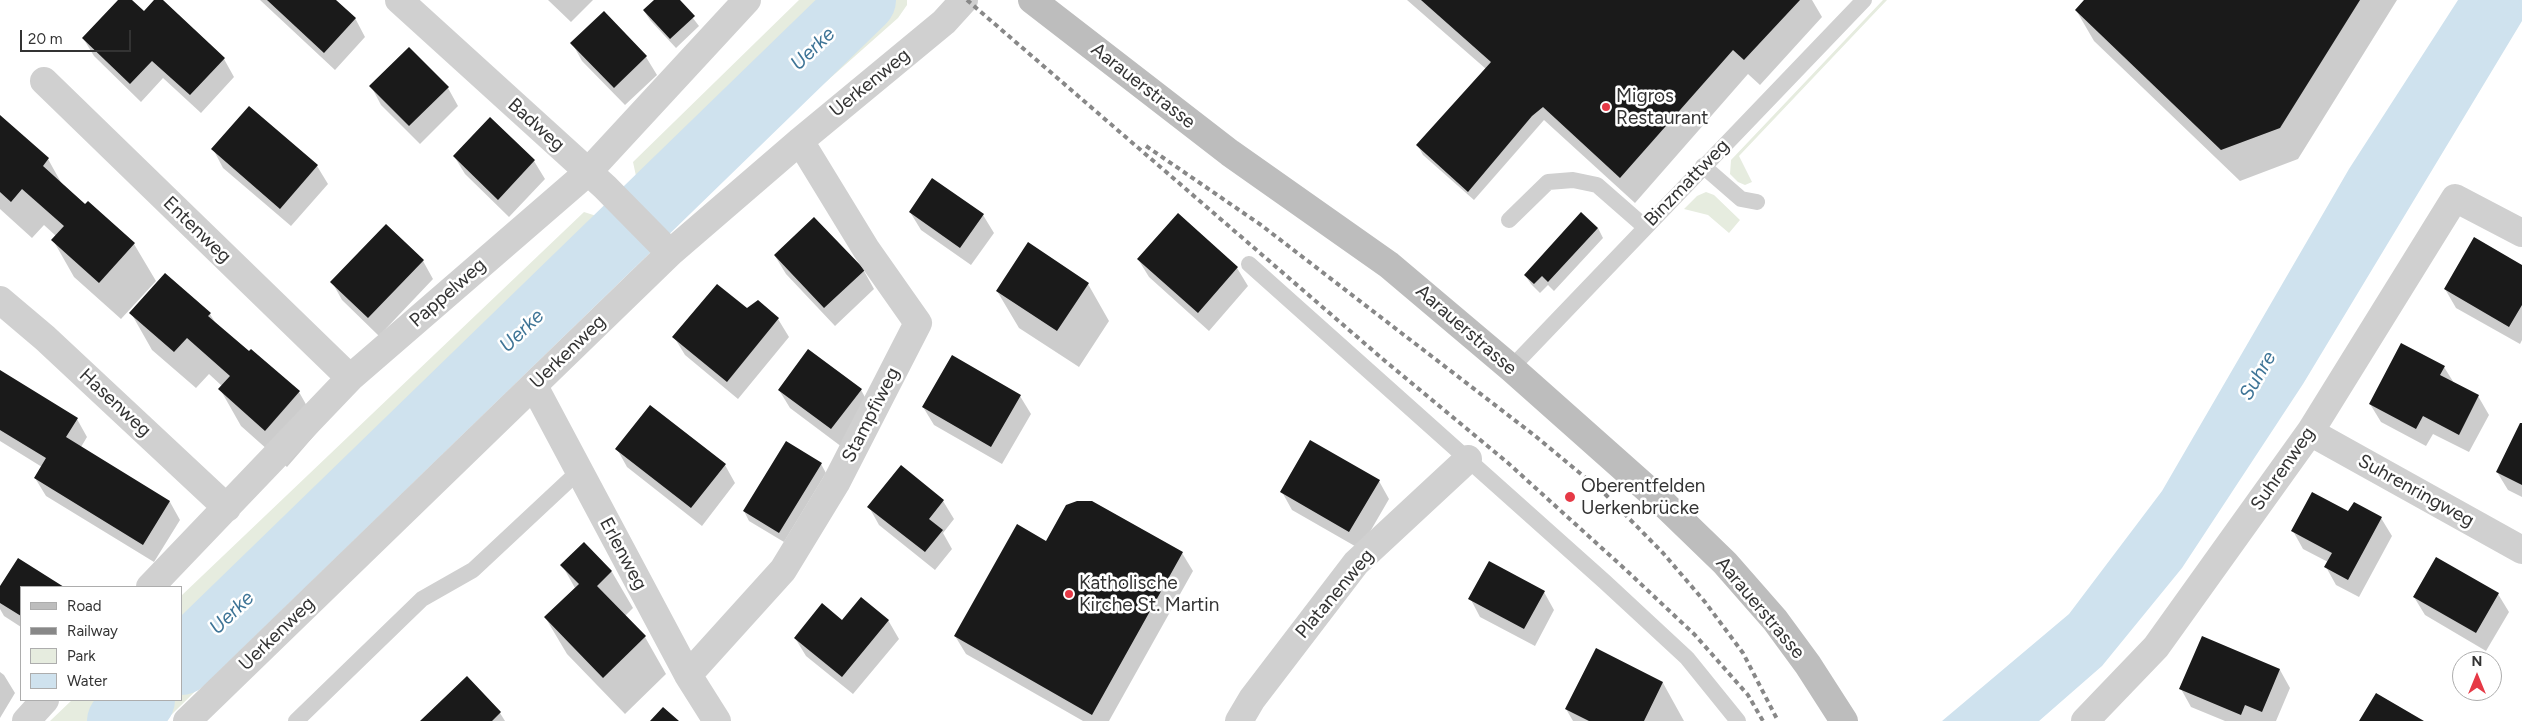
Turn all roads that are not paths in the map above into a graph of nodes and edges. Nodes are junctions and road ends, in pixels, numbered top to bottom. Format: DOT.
graph roads {
  1 [pos="399,0"];
  2 [pos="747,0"];
  3 [pos="964,0"];
  4 [pos="1032,0"];
  5 [pos="1864,0"];
  6 [pos="44,81"];
  7 [pos="800,140"];
  8 [pos="1703,166"];
  9 [pos="596,180"];
  10 [pos="1757,202"];
  11 [pos="1509,220"];
  12 [pos="1646,227"];
  13 [pos="2522,233"];
  14 [pos="664,247"];
  15 [pos="1249,264"];
  16 [pos="0,300"];
  17 [pos="1511,368"];
  18 [pos="350,378"];
  19 [pos="534,386"];
  20 [pos="2310,432"];
  21 [pos="1468,459"];
  22 [pos="578,471"];
  23 [pos="228,508"];
  24 [pos="2522,550"];
  25 [pos="151,586"];
  26 [pos="688,675"];
  27 [pos="45,701"];
  28 [pos="199,717"];
  29 [pos="26,721"];
  30 [pos="296,721"];
  31 [pos="717,721"];
  32 [pos="1239,721"];
  33 [pos="1738,721"];
  34 [pos="1844,721"];
  35 [pos="2086,721"];
  1 -- 9 [label="street, Badweg"];
  2 -- 9 [label="street, Pappelweg"];
  3 -- 7 [label="street, Uerkenweg"];
  4 -- 17 [label="main road, Aarauerstrasse"];
  5 -- 8 [label="lane, Binzmattweg"];
  6 -- 18 [label="street, Entenweg"];
  7 -- 14 [label="street, Uerkenweg"];
  7 -- 26 [label="street, Stampfiweg"];
  8 -- 10 [label="lane"];
  8 -- 12 [label="lane, Binzmattweg"];
  9 -- 14 [label="street, Badweg"];
  9 -- 18 [label="street, Pappelweg"];
  11 -- 12 [label="lane"];
  12 -- 17 [label="lane, Binzmattweg"];
  13 -- 20 [label="street, Suhrenweg"];
  14 -- 19 [label="street, Uerkenweg"];
  15 -- 21 [label="lane"];
  16 -- 23 [label="street, Hasenweg"];
  17 -- 34 [label="main road, Aarauerstrasse"];
  18 -- 23 [label="street, Pappelweg"];
  19 -- 22 [label="street, Erlenweg"];
  19 -- 28 [label="street, Uerkenweg"];
  20 -- 24 [label="street, Suhrenringweg"];
  20 -- 35 [label="street, Suhrenweg"];
  21 -- 32 [label="street, Platanenweg"];
  21 -- 33 [label="lane"];
  22 -- 26 [label="street, Erlenweg"];
  22 -- 30 [label="lane"];
  23 -- 25 [label="street, Pappelweg"];
  26 -- 31 [label="street, Erlenweg"];
  27 -- 29 [label="street"];
}
